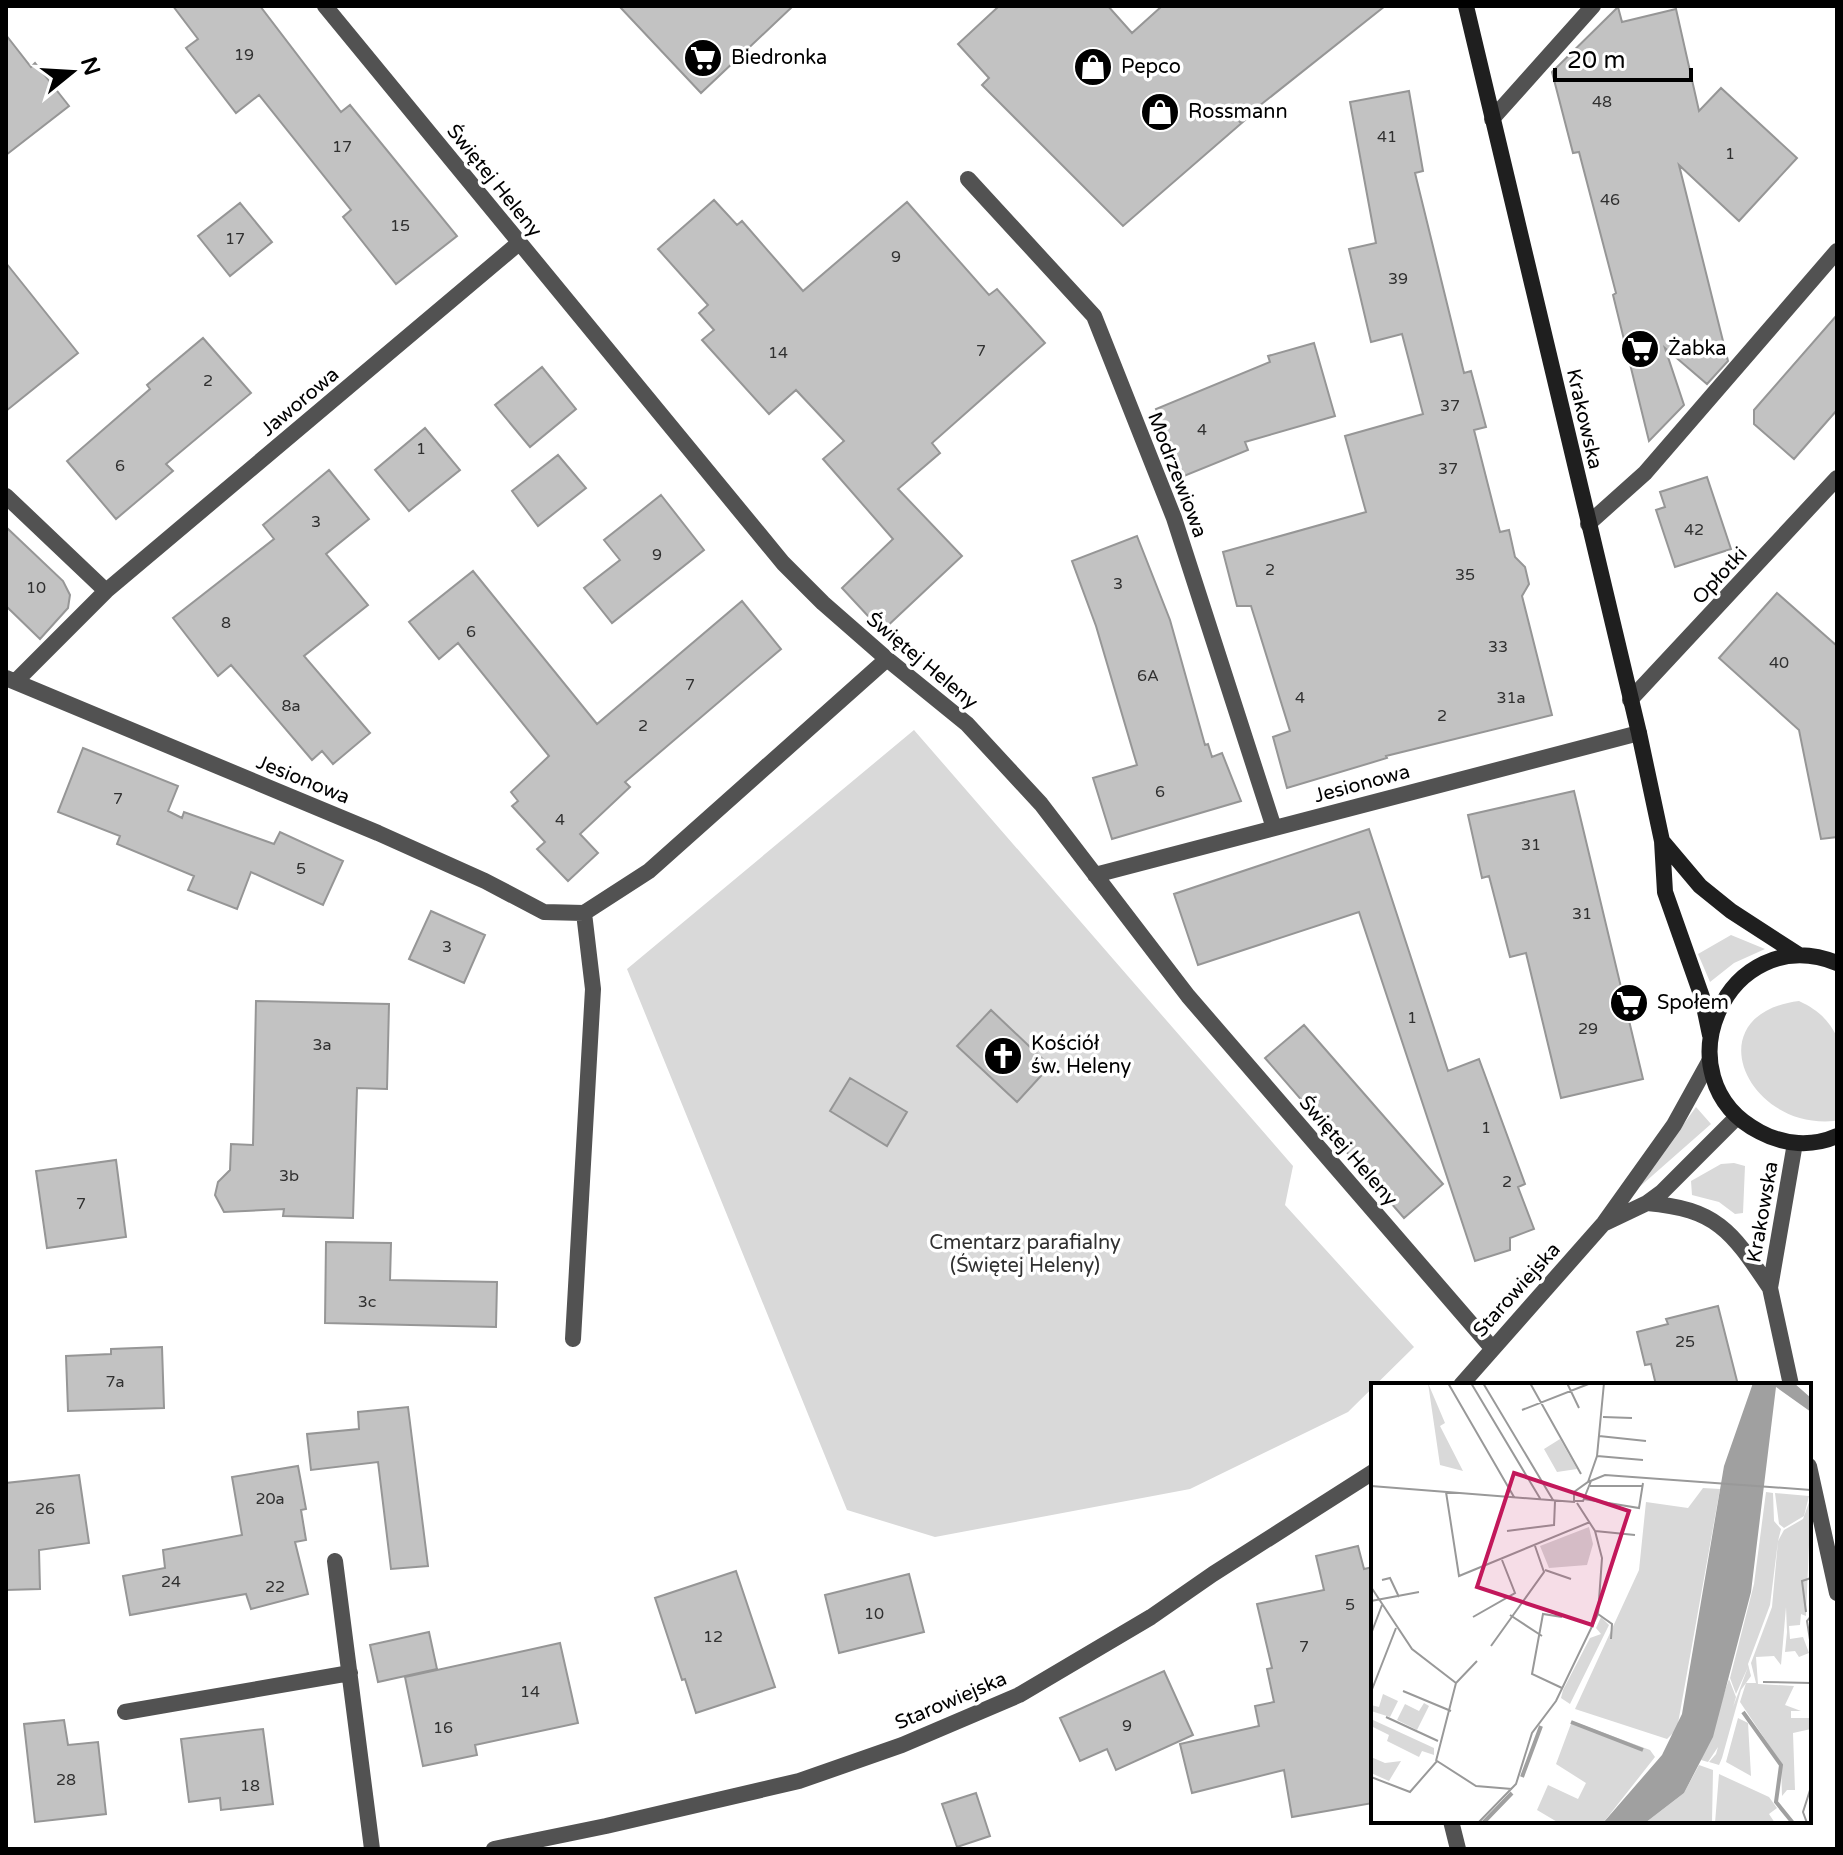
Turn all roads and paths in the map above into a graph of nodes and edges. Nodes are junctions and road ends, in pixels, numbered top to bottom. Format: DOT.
graph roads {
  1 [pos="325,6"];
  2 [pos="1466,6"];
  3 [pos="1593,6"];
  4 [pos="1492,119"];
  5 [pos="968,179"];
  6 [pos="519,243"];
  7 [pos="1837,251"];
  8 [pos="1837,478"];
  9 [pos="6,496"];
  10 [pos="1588,524"];
  11 [pos="106,591"];
  12 [pos="887,659"];
  13 [pos="11,679"];
  14 [pos="1630,700"];
  15 [pos="1639,733"];
  16 [pos="1274,828"];
  17 [pos="1662,841"];
  18 [pos="1095,875"];
  19 [pos="584,913"];
  20 [pos="1799,955"];
  21 [pos="1837,963"];
  22 [pos="1710,1035"];
  23 [pos="1710,1060"];
  24 [pos="1737,1117"];
  25 [pos="1837,1136"];
  26 [pos="1795,1143"];
  27 [pos="1647,1203"];
  28 [pos="1604,1223"];
  29 [pos="1770,1288"];
  30 [pos="573,1339"];
  31 [pos="1492,1348"];
  32 [pos="1463,1383"];
  33 [pos="1791,1383"];
  34 [pos="1371,1473"];
  35 [pos="1811,1475"];
  36 [pos="335,1561"];
  37 [pos="1837,1593"];
  38 [pos="350,1673"];
  39 [pos="125,1712"];
  40 [pos="1452,1823"];
  41 [pos="372,1849"];
  42 [pos="494,1849"];
  43 [pos="1458,1849"];
  1 -- 6 [label="street, Świętej Heleny"];
  2 -- 4 [label="main road, Krakowska"];
  3 -- 4 [label="street"];
  4 -- 10 [label="main road, Krakowska"];
  5 -- 16 [label="street, Modrzewiowa"];
  6 -- 11 [label="street, Jaworowa"];
  6 -- 12 [label="street, Świętej Heleny"];
  7 -- 10 [label="street"];
  8 -- 14 [label="street, Opłotki"];
  9 -- 11 [label="street"];
  10 -- 14 [label="main road, Krakowska"];
  11 -- 13 [label="street, Jaworowa"];
  12 -- 18 [label="street, Świętej Heleny"];
  12 -- 19 [label="street"];
  13 -- 19 [label="street, Jesionowa"];
  14 -- 15 [label="main road, Krakowska"];
  15 -- 16 [label="street, Jesionowa"];
  15 -- 17 [label="main road, Krakowska"];
  16 -- 18 [label="street, Jesionowa"];
  17 -- 20 [label="main road, Krakowska"];
  17 -- 22 [label="main road, Krakowska"];
  18 -- 31 [label="street, Świętej Heleny"];
  19 -- 30 [label="street"];
  20 -- 21 [label="main road"];
  20 -- 22 [label="main road"];
  22 -- 23 [label="main road"];
  23 -- 24 [label="main road"];
  23 -- 28 [label="street, Starowiejska"];
  24 -- 26 [label="main road"];
  24 -- 27 [label="street, Starowiejska"];
  25 -- 26 [label="main road"];
  26 -- 29 [label="street, Krakowska"];
  27 -- 28 [label="street, Starowiejska"];
  27 -- 29 [label="street, Krakowska"];
  28 -- 31 [label="street, Starowiejska"];
  29 -- 33 [label="street, Krakowska"];
  31 -- 32 [label="street, Starowiejska"];
  34 -- 42 [label="street, Starowiejska"];
  35 -- 37 [label="street"];
  36 -- 38 [label="street"];
  38 -- 39 [label="street"];
  38 -- 41 [label="street"];
  40 -- 43 [label="street"];
}
